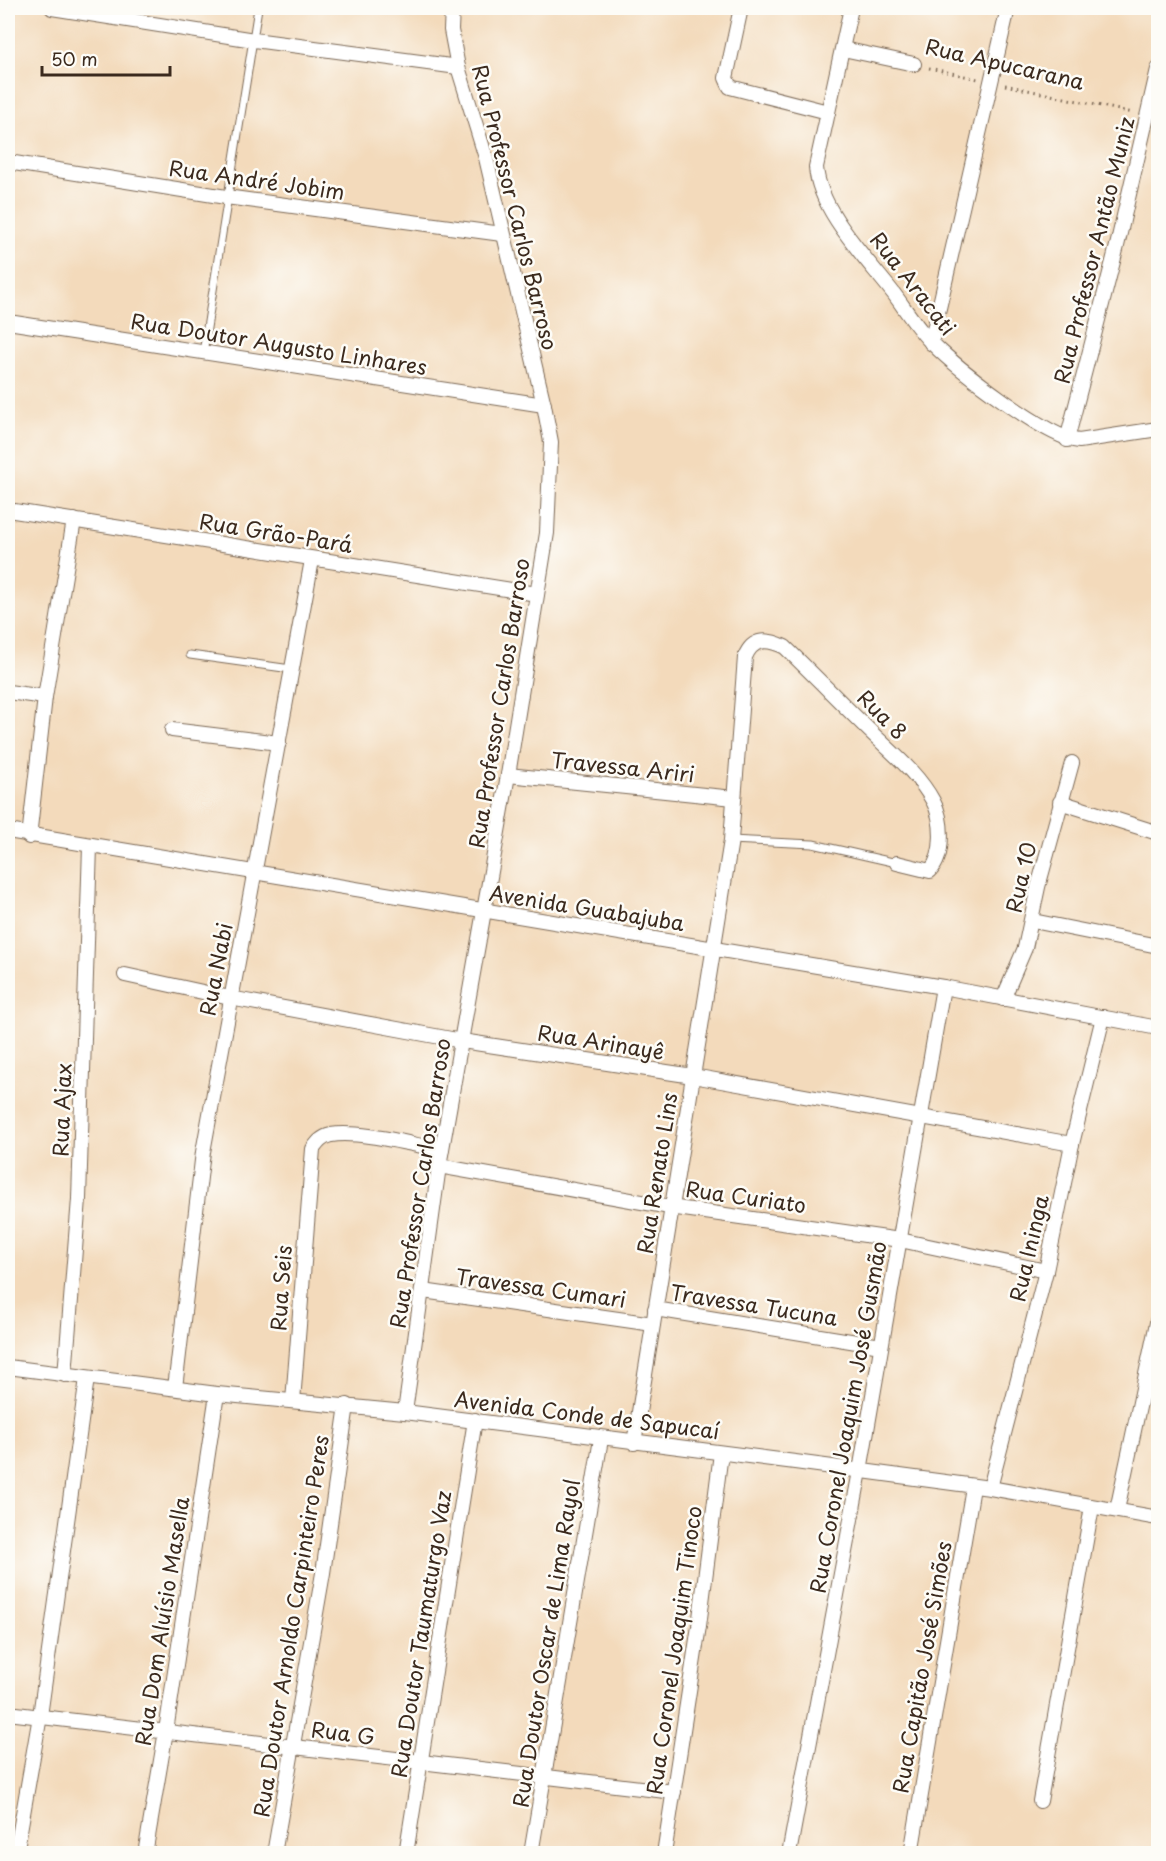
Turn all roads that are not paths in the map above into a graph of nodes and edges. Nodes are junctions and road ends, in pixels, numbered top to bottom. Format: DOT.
graph roads {
  1 [pos="52,8"];
  2 [pos="258,8"];
  3 [pos="452,8"];
  4 [pos="741,8"];
  5 [pos="851,8"];
  6 [pos="1008,8"];
  7 [pos="254,40"];
  8 [pos="843,49"];
  9 [pos="914,64"];
  10 [pos="458,67"];
  11 [pos="1158,69"];
  12 [pos="828,112"];
  13 [pos="8,162"];
  14 [pos="226,197"];
  15 [pos="502,234"];
  16 [pos="8,322"];
  17 [pos="931,343"];
  18 [pos="203,353"];
  19 [pos="544,405"];
  20 [pos="1158,429"];
  21 [pos="1067,440"];
  22 [pos="8,510"];
  23 [pos="74,520"];
  24 [pos="312,560"];
  25 [pos="537,594"];
  26 [pos="190,655"];
  27 [pos="291,669"];
  28 [pos="8,692"];
  29 [pos="743,696"];
  30 [pos="45,697"];
  31 [pos="172,730"];
  32 [pos="279,743"];
  33 [pos="1072,763"];
  34 [pos="508,775"];
  35 [pos="734,798"];
  36 [pos="1060,802"];
  37 [pos="8,831"];
  38 [pos="1158,833"];
  39 [pos="29,837"];
  40 [pos="731,840"];
  41 [pos="90,846"];
  42 [pos="897,863"];
  43 [pos="254,872"];
  44 [pos="484,911"];
  45 [pos="1033,921"];
  46 [pos="1158,946"];
  47 [pos="713,949"];
  48 [pos="124,975"];
  49 [pos="943,987"];
  50 [pos="230,998"];
  51 [pos="1003,999"];
  52 [pos="1103,1017"];
  53 [pos="1158,1028"];
  54 [pos="462,1041"];
  55 [pos="693,1076"];
  56 [pos="923,1115"];
  57 [pos="1072,1144"];
  58 [pos="442,1150"];
  59 [pos="439,1166"];
  60 [pos="670,1207"];
  61 [pos="900,1240"];
  62 [pos="1046,1271"];
  63 [pos="423,1291"];
  64 [pos="655,1309"];
  65 [pos="1158,1318"];
  66 [pos="653,1324"];
  67 [pos="881,1346"];
  68 [pos="8,1367"];
  69 [pos="65,1375"];
  70 [pos="87,1378"];
  71 [pos="175,1388"];
  72 [pos="217,1394"];
  73 [pos="293,1401"];
  74 [pos="347,1406"];
  75 [pos="405,1412"];
  76 [pos="476,1420"];
  77 [pos="601,1439"];
  78 [pos="634,1443"];
  79 [pos="721,1453"];
  80 [pos="860,1471"];
  81 [pos="973,1488"];
  82 [pos="990,1488"];
  83 [pos="1092,1507"];
  84 [pos="1117,1510"];
  85 [pos="1158,1518"];
  86 [pos="8,1713"];
  87 [pos="39,1716"];
  88 [pos="166,1731"];
  89 [pos="291,1747"];
  90 [pos="422,1762"];
  91 [pos="544,1778"];
  92 [pos="674,1792"];
  93 [pos="1040,1801"];
  94 [pos="16,1854"];
  95 [pos="145,1854"];
  96 [pos="274,1854"];
  97 [pos="406,1854"];
  98 [pos="531,1854"];
  99 [pos="664,1854"];
  100 [pos="789,1854"];
  101 [pos="911,1854"];
  1 -- 7 [label="street"];
  2 -- 7 [label="lane"];
  3 -- 10 [label="street, Rua Professor Carlos Barroso"];
  4 -- 12 [label="street"];
  5 -- 8 [label="street, Rua Aracati"];
  6 -- 17 [label="street"];
  7 -- 10 [label="street"];
  7 -- 14 [label="lane"];
  8 -- 9 [label="street, Rua Apucarana"];
  8 -- 12 [label="street, Rua Aracati"];
  10 -- 15 [label="street, Rua Professor Carlos Barroso"];
  11 -- 21 [label="street, Rua Professor Antão Muniz"];
  12 -- 17 [label="street, Rua Aracati"];
  13 -- 14 [label="street, Rua André Jobim"];
  14 -- 15 [label="street, Rua André Jobim"];
  14 -- 18 [label="lane"];
  15 -- 19 [label="street, Rua Professor Carlos Barroso"];
  16 -- 18 [label="street, Rua Doutor Augusto Linhares"];
  17 -- 21 [label="street, Rua Aracati"];
  18 -- 19 [label="street, Rua Doutor Augusto Linhares"];
  19 -- 25 [label="street, Rua Professor Carlos Barroso"];
  20 -- 21 [label="street"];
  22 -- 23 [label="street, Rua Grão-Pará"];
  23 -- 24 [label="street, Rua Grão-Pará"];
  23 -- 30 [label="street"];
  24 -- 25 [label="street, Rua Grão-Pará"];
  24 -- 27 [label="street, Rua Nabi"];
  25 -- 34 [label="street, Rua Professor Carlos Barroso"];
  26 -- 27 [label="lane"];
  27 -- 32 [label="street, Rua Nabi"];
  28 -- 30 [label="street"];
  29 -- 35 [label="street, Rua Renato Lins"];
  29 -- 42 [label="street, Rua 8"];
  30 -- 39 [label="street"];
  31 -- 32 [label="street"];
  32 -- 43 [label="street, Rua Nabi"];
  33 -- 36 [label="street, Rua 10"];
  34 -- 35 [label="street, Travessa Ariri"];
  34 -- 44 [label="street, Rua Professor Carlos Barroso"];
  35 -- 40 [label="street, Rua Renato Lins"];
  36 -- 38 [label="street"];
  36 -- 45 [label="street, Rua 10"];
  37 -- 39 [label="street, Avenida Guabajuba"];
  39 -- 41 [label="street, Avenida Guabajuba"];
  40 -- 42 [label="lane"];
  40 -- 47 [label="street, Rua Renato Lins"];
  41 -- 43 [label="street, Avenida Guabajuba"];
  41 -- 69 [label="street, Rua Ajax"];
  43 -- 44 [label="street, Avenida Guabajuba"];
  43 -- 50 [label="street, Rua Nabi"];
  44 -- 47 [label="street, Avenida Guabajuba"];
  44 -- 54 [label="street, Rua Professor Carlos Barroso"];
  45 -- 46 [label="street"];
  45 -- 51 [label="street, Rua 10"];
  47 -- 49 [label="street, Avenida Guabajuba"];
  47 -- 55 [label="street, Rua Renato Lins"];
  48 -- 50 [label="street, Rua Arinayê"];
  49 -- 51 [label="street, Avenida Guabajuba"];
  49 -- 56 [label="street, Rua Coronel Joaquim José Gusmão"];
  50 -- 54 [label="street, Rua Arinayê"];
  50 -- 71 [label="street, Rua Nabi"];
  51 -- 52 [label="street, Avenida Guabajuba"];
  52 -- 53 [label="street, Avenida Guabajuba"];
  52 -- 57 [label="street, Rua Ininga"];
  54 -- 55 [label="street, Rua Arinayê"];
  54 -- 58 [label="street, Rua Professor Carlos Barroso"];
  55 -- 56 [label="street, Rua Arinayê"];
  55 -- 60 [label="street, Rua Renato Lins"];
  56 -- 57 [label="street, Rua Arinayê"];
  56 -- 61 [label="street, Rua Coronel Joaquim José Gusmão"];
  57 -- 62 [label="street, Rua Ininga"];
  58 -- 59 [label="street, Rua Professor Carlos Barroso"];
  58 -- 73 [label="street, Rua Seis"];
  59 -- 60 [label="street, Rua Curiato"];
  59 -- 63 [label="street, Rua Professor Carlos Barroso"];
  60 -- 61 [label="street, Rua Curiato"];
  60 -- 64 [label="street, Rua Renato Lins"];
  61 -- 62 [label="street, Rua Curiato"];
  61 -- 67 [label="street, Rua Coronel Joaquim José Gusmão"];
  62 -- 82 [label="street, Rua Ininga"];
  63 -- 66 [label="street, Travessa Cumari"];
  63 -- 75 [label="street, Rua Professor Carlos Barroso"];
  64 -- 66 [label="street, Rua Renato Lins"];
  64 -- 67 [label="street, Travessa Tucuna"];
  65 -- 84 [label="street"];
  66 -- 78 [label="street, Rua Renato Lins"];
  67 -- 80 [label="street, Rua Coronel Joaquim José Gusmão"];
  68 -- 69 [label="street, Avenida Conde de Sapucaí"];
  69 -- 70 [label="street, Avenida Conde de Sapucaí"];
  70 -- 71 [label="street, Avenida Conde de Sapucaí"];
  70 -- 87 [label="street"];
  71 -- 72 [label="street, Avenida Conde de Sapucaí"];
  72 -- 73 [label="street, Avenida Conde de Sapucaí"];
  72 -- 88 [label="street, Rua Dom Aluísio Masella"];
  73 -- 74 [label="street, Avenida Conde de Sapucaí"];
  74 -- 75 [label="street, Avenida Conde de Sapucaí"];
  74 -- 89 [label="street, Rua Doutor Arnoldo Carpinteiro Peres"];
  75 -- 76 [label="street, Avenida Conde de Sapucaí"];
  76 -- 77 [label="street, Avenida Conde de Sapucaí"];
  76 -- 90 [label="street, Rua Doutor Taumaturgo Vaz"];
  77 -- 78 [label="street, Avenida Conde de Sapucaí"];
  77 -- 91 [label="street, Rua Doutor Oscar de Lima Rayol"];
  78 -- 79 [label="street, Avenida Conde de Sapucaí"];
  79 -- 80 [label="street, Avenida Conde de Sapucaí"];
  79 -- 92 [label="street, Rua Coronel Joaquim Tinoco"];
  80 -- 81 [label="street, Avenida Conde de Sapucaí"];
  80 -- 100 [label="street, Rua Coronel Joaquim José Gusmão"];
  81 -- 82 [label="street, Avenida Conde de Sapucaí"];
  81 -- 101 [label="street, Rua Capitão José Simões"];
  82 -- 83 [label="street, Avenida Conde de Sapucaí"];
  83 -- 84 [label="street, Avenida Conde de Sapucaí"];
  83 -- 93 [label="street"];
  84 -- 85 [label="street, Avenida Conde de Sapucaí"];
  86 -- 87 [label="street, Rua G"];
  87 -- 88 [label="street, Rua G"];
  87 -- 94 [label="street"];
  88 -- 89 [label="street, Rua G"];
  88 -- 95 [label="street, Rua Dom Aluísio Masella"];
  89 -- 90 [label="street, Rua G"];
  89 -- 96 [label="street, Rua Doutor Arnoldo Carpinteiro Peres"];
  90 -- 91 [label="street, Rua G"];
  90 -- 97 [label="street, Rua Doutor Taumaturgo Vaz"];
  91 -- 92 [label="street, Rua G"];
  91 -- 98 [label="street, Rua Doutor Oscar de Lima Rayol"];
  92 -- 99 [label="street, Rua Coronel Joaquim Tinoco"];
}
